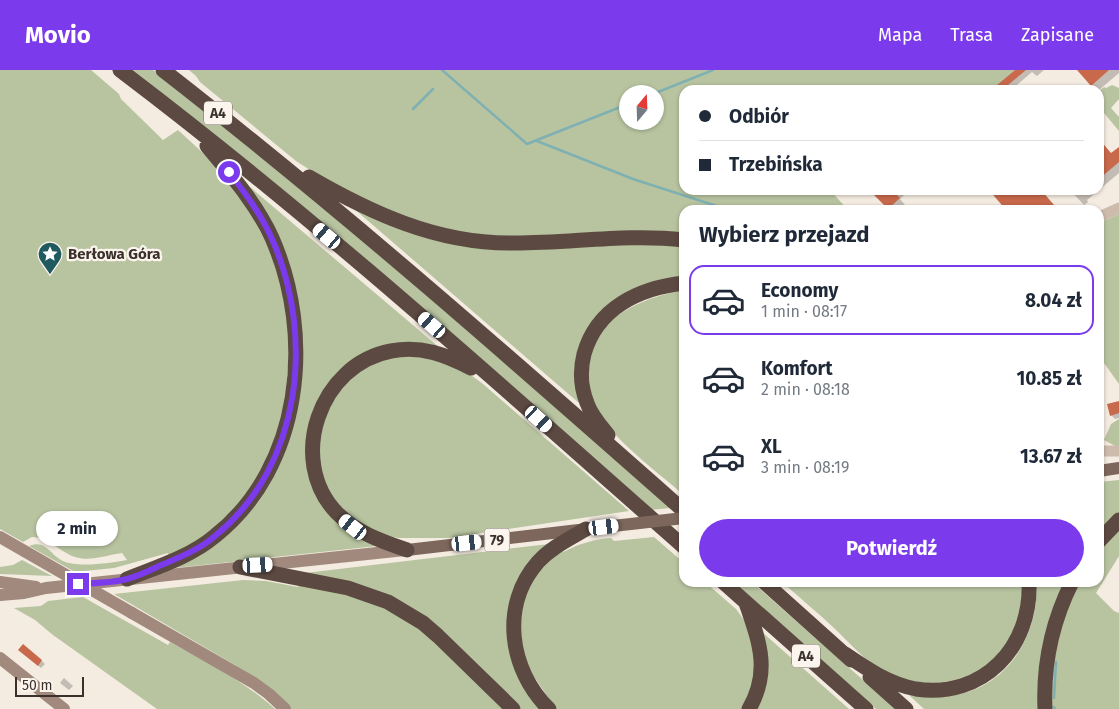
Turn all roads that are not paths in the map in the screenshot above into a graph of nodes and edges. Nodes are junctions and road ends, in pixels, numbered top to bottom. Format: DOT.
graph roads {
  1 [pos="120,70"];
  2 [pos="164,70"];
  3 [pos="186,122"];
  4 [pos="273,157"];
  5 [pos="1119,208"];
  6 [pos="1104,215"];
  7 [pos="679,240"];
  8 [pos="679,284"];
  9 [pos="497,382"];
  10 [pos="1104,451"];
  11 [pos="1119,451"];
  12 [pos="626,460"];
  13 [pos="1119,468"];
  14 [pos="1104,470"];
  15 [pos="679,507"];
  16 [pos="679,519"];
  17 [pos="1119,520"];
  18 [pos="586,529"];
  19 [pos="1104,536"];
  20 [pos="0,537"];
  21 [pos="679,543"];
  22 [pos="407,550"];
  23 [pos="240,567"];
  24 [pos="127,579"];
  25 [pos="0,582"];
  26 [pos="729,587"];
  27 [pos="770,587"];
  28 [pos="1029,587"];
  29 [pos="1070,587"];
  30 [pos="46,588"];
  31 [pos="24,593"];
  32 [pos="0,595"];
  33 [pos="746,602"];
  34 [pos="0,603"];
  35 [pos="844,654"];
  36 [pos="0,658"];
  37 [pos="64,709"];
  38 [pos="285,709"];
  39 [pos="512,709"];
  40 [pos="549,709"];
  41 [pos="749,709"];
  42 [pos="866,709"];
  43 [pos="906,709"];
  44 [pos="1045,709"];
  1 -- 3 [label="highway, A4"];
  2 -- 4 [label="highway, A4"];
  3 -- 9 [label="highway, A4"];
  3 -- 24 [label="highway"];
  4 -- 7 [label="highway"];
  4 -- 12 [label="highway, A4"];
  5 -- 6 [label="street"];
  8 -- 12 [label="highway"];
  9 -- 21 [label="highway, A4"];
  9 -- 22 [label="highway"];
  10 -- 11 [label="street"];
  12 -- 15 [label="highway, A4"];
  13 -- 14 [label="main road"];
  16 -- 18 [label="main road, 79, bridge"];
  17 -- 19 [label="highway"];
  18 -- 22 [label="main road, 79"];
  18 -- 40 [label="highway"];
  20 -- 38 [label="main road, bridge"];
  22 -- 23 [label="main road, 79"];
  23 -- 24 [label="main road, 79"];
  23 -- 39 [label="highway"];
  24 -- 30 [label="main road, 79"];
  25 -- 30 [label="main road, 79"];
  26 -- 33 [label="highway, A4"];
  27 -- 35 [label="highway, A4"];
  28 -- 35 [label="highway"];
  29 -- 44 [label="highway"];
  30 -- 31 [label="main road, 79"];
  31 -- 32 [label="main road, 79"];
  31 -- 34 [label="main road"];
  33 -- 41 [label="highway"];
  33 -- 42 [label="highway, A4"];
  35 -- 43 [label="highway, A4"];
  36 -- 37 [label="main road"];
}
